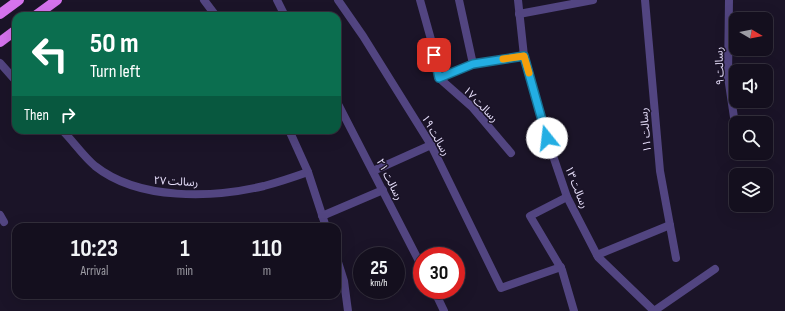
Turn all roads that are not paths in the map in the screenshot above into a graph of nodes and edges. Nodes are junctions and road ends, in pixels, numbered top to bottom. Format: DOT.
graph roads {
  1 [pos="19,0"];
  2 [pos="57,0"];
  3 [pos="204,0"];
  4 [pos="277,0"];
  5 [pos="338,0"];
  6 [pos="420,0"];
  7 [pos="459,0"];
  8 [pos="518,0"];
  9 [pos="593,0"];
  10 [pos="645,0"];
  11 [pos="729,0"];
  12 [pos="40,12"];
  13 [pos="213,12"];
  14 [pos="283,12"];
  15 [pos="0,14"];
  16 [pos="520,14"];
  17 [pos="12,33"];
  18 [pos="0,42"];
  19 [pos="524,56"];
  20 [pos="0,64"];
  21 [pos="473,64"];
  22 [pos="12,77"];
  23 [pos="439,78"];
  24 [pos="341,110"];
  25 [pos="734,116"];
  26 [pos="66,134"];
  27 [pos="291,134"];
  28 [pos="431,145"];
  29 [pos="511,153"];
  30 [pos="373,171"];
  31 [pos="308,172"];
  32 [pos="383,190"];
  33 [pos="568,197"];
  34 [pos="322,216"];
  35 [pos="325,223"];
  36 [pos="670,225"];
  37 [pos="413,249"];
  38 [pos="597,255"];
  39 [pos="676,258"];
  40 [pos="561,267"];
  41 [pos="715,269"];
  42 [pos="341,272"];
  43 [pos="438,299"];
  44 [pos="348,311"];
  45 [pos="444,311"];
  46 [pos="574,311"];
  47 [pos="654,311"];
  1 -- 15 [label="main road"];
  2 -- 12 [label="main road"];
  3 -- 13 [label="street"];
  4 -- 14 [label="street"];
  5 -- 28 [label="street, رسالت ۱۹"];
  6 -- 23 [label="street"];
  7 -- 21 [label="street"];
  8 -- 16 [label="street, رسالت ۱۳"];
  9 -- 16 [label="street"];
  10 -- 36 [label="street, رسالت ۱۱"];
  11 -- 25 [label="street, رسالت ۹"];
  16 -- 19 [label="street, رسالت ۱۳"];
  17 -- 18 [label="main road"];
  19 -- 21 [label="street"];
  19 -- 33 [label="street, رسالت ۱۳"];
  20 -- 22 [label="street"];
  21 -- 23 [label="street"];
  23 -- 29 [label="street, رسالت ۱۷"];
  24 -- 30 [label="street, رسالت ۲۱"];
  26 -- 31 [label="street, رسالت ۲۷"];
  27 -- 31 [label="street"];
  28 -- 30 [label="street"];
  28 -- 40 [label="street, رسالت ۱۹"];
  30 -- 32 [label="street, رسالت ۲۱"];
  31 -- 34 [label="street"];
  32 -- 34 [label="street"];
  32 -- 37 [label="street, رسالت ۲۱"];
  33 -- 38 [label="street, رسالت ۱۳"];
  33 -- 40 [label="street"];
  34 -- 35 [label="street"];
  36 -- 38 [label="street"];
  36 -- 39 [label="street, رسالت ۱۱"];
  38 -- 47 [label="street, رسالت ۱۳"];
  40 -- 46 [label="street"];
  41 -- 47 [label="street"];
  42 -- 44 [label="street"];
  43 -- 45 [label="street"];
}
